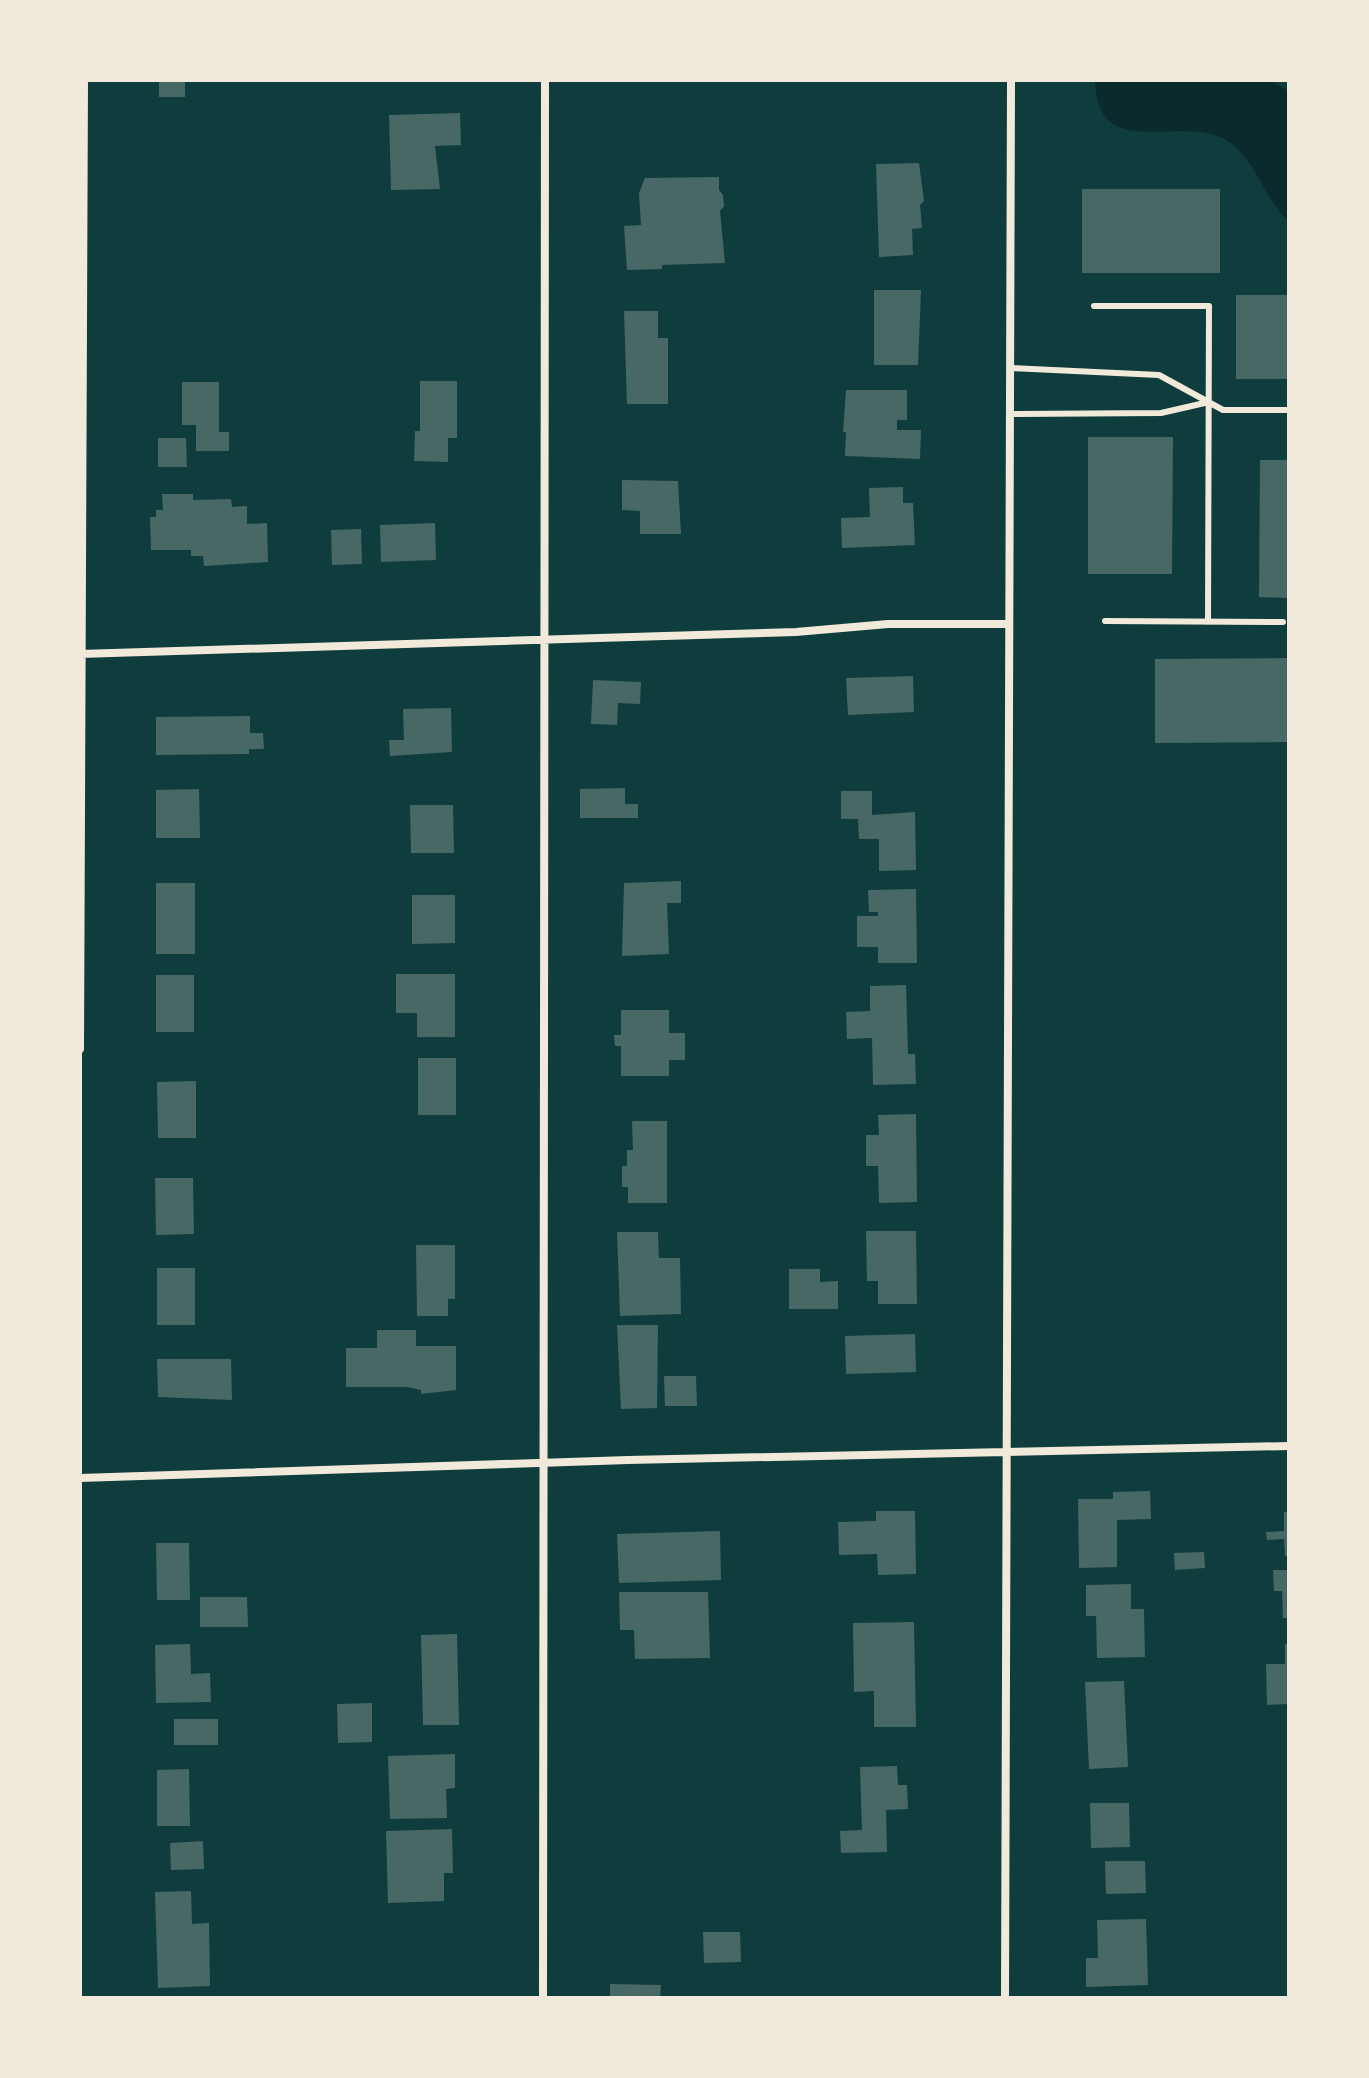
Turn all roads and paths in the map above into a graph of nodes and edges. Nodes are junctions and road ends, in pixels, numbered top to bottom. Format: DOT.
graph roads {
  1 [pos="84,80"];
  2 [pos="545,80"];
  3 [pos="1011,80"];
  4 [pos="1094,306"];
  5 [pos="1010,368"];
  6 [pos="1209,402"];
  7 [pos="1289,410"];
  8 [pos="1010,414"];
  9 [pos="1105,621"];
  10 [pos="1208,622"];
  11 [pos="1283,622"];
  12 [pos="1008,624"];
  13 [pos="544,639"];
  14 [pos="81,654"];
  15 [pos="80,1049"];
  16 [pos="1289,1446"];
  17 [pos="1005,1452"];
  18 [pos="543,1464"];
  19 [pos="80,1478"];
  20 [pos="543,1998"];
  21 [pos="1005,1998"];
  1 -- 14 [label="street"];
  2 -- 13 [label="street"];
  3 -- 5 [label="street"];
  4 -- 6 [label="lane"];
  5 -- 6 [label="lane"];
  5 -- 8 [label="street"];
  6 -- 7 [label="lane"];
  6 -- 8 [label="lane"];
  6 -- 10 [label="lane"];
  8 -- 12 [label="street"];
  9 -- 10 [label="lane"];
  10 -- 11 [label="lane"];
  12 -- 13 [label="street"];
  12 -- 17 [label="street"];
  13 -- 14 [label="street"];
  13 -- 18 [label="street"];
  14 -- 15 [label="street"];
  16 -- 17 [label="street"];
  17 -- 18 [label="street"];
  17 -- 21 [label="street"];
  18 -- 19 [label="street"];
  18 -- 20 [label="street"];
}
